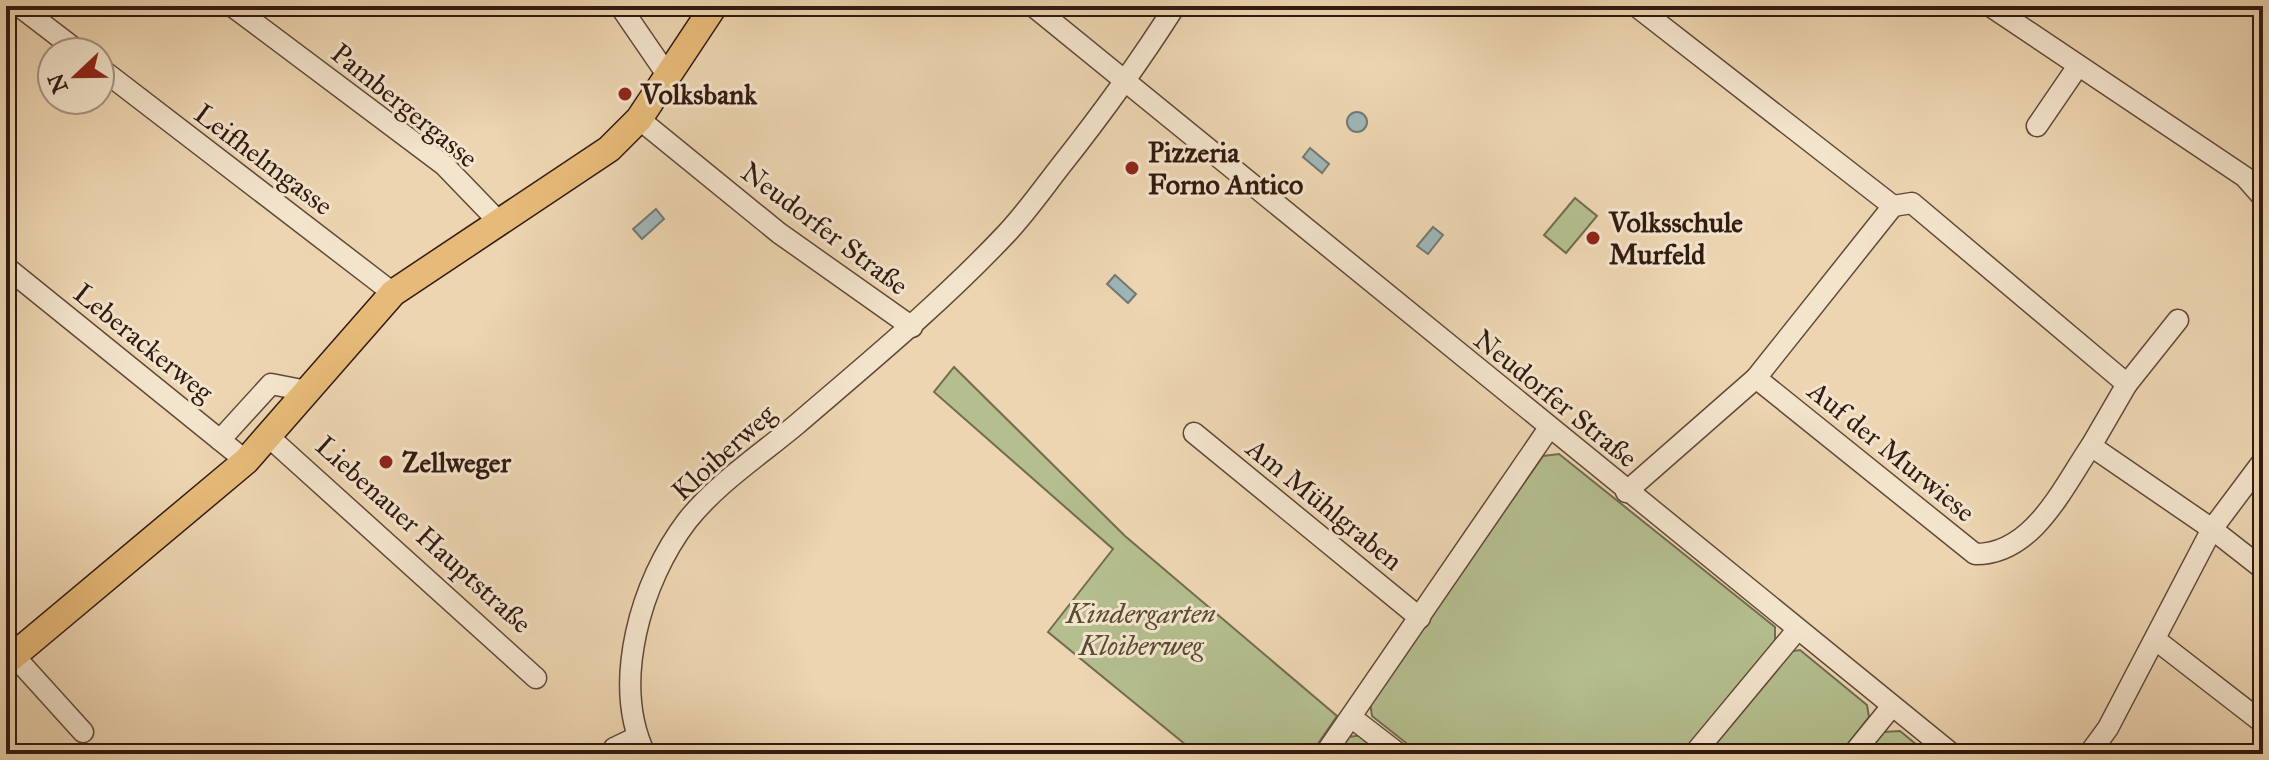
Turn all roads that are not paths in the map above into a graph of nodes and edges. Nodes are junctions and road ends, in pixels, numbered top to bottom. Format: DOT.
graph roads {
  1 [pos="19,6"];
  2 [pos="232,6"];
  3 [pos="620,6"];
  4 [pos="714,6"];
  5 [pos="1033,6"];
  6 [pos="1175,6"];
  7 [pos="1636,6"];
  8 [pos="1990,6"];
  9 [pos="58,36"];
  10 [pos="2078,66"];
  11 [pos="668,76"];
  12 [pos="116,80"];
  13 [pos="1127,83"];
  14 [pos="639,119"];
  15 [pos="2037,126"];
  16 [pos="2261,195"];
  17 [pos="1893,206"];
  18 [pos="500,223"];
  19 [pos="6,267"];
  20 [pos="393,293"];
  21 [pos="2178,320"];
  22 [pos="912,327"];
  23 [pos="1756,378"];
  24 [pos="2127,384"];
  25 [pos="307,391"];
  26 [pos="1549,428"];
  27 [pos="1194,433"];
  28 [pos="269,437"];
  29 [pos="220,440"];
  30 [pos="2091,446"];
  31 [pos="246,461"];
  32 [pos="2263,461"];
  33 [pos="1626,492"];
  34 [pos="2212,529"];
  35 [pos="2263,569"];
  36 [pos="1420,618"];
  37 [pos="1797,630"];
  38 [pos="2156,640"];
  39 [pos="9,654"];
  40 [pos="536,678"];
  41 [pos="1892,706"];
  42 [pos="1351,717"];
  43 [pos="2263,723"];
  44 [pos="83,732"];
  45 [pos="641,746"];
  46 [pos="614,748"];
  47 [pos="1325,754"];
  48 [pos="1399,754"];
  49 [pos="1694,754"];
  50 [pos="1853,754"];
  51 [pos="1952,754"];
  52 [pos="2089,754"];
  1 -- 9 [label="street"];
  2 -- 18 [label="street, Pambergergasse"];
  3 -- 11 [label="street"];
  4 -- 11 [label="main road, Liebenauer Hauptstraße"];
  5 -- 13 [label="street"];
  6 -- 13 [label="street, Neudorfer Straße"];
  7 -- 17 [label="street"];
  8 -- 10 [label="street"];
  10 -- 15 [label="street"];
  10 -- 16 [label="street"];
  11 -- 14 [label="main road, Liebenauer Hauptstraße"];
  12 -- 20 [label="street, Leifhelmgasse"];
  13 -- 22 [label="street, Neudorfer Straße"];
  13 -- 26 [label="street, Neudorfer Straße"];
  14 -- 18 [label="main road, Liebenauer Hauptstraße"];
  14 -- 22 [label="street, Neudorfer Straße"];
  17 -- 23 [label="street"];
  17 -- 24 [label="street"];
  18 -- 20 [label="main road, Liebenauer Hauptstraße"];
  19 -- 29 [label="street, Leberackerweg"];
  20 -- 25 [label="main road, Liebenauer Hauptstraße"];
  21 -- 24 [label="street, Auf der Murwiese"];
  22 -- 45 [label="street, Kloiberweg"];
  23 -- 30 [label="street, Auf der Murwiese"];
  23 -- 33 [label="street"];
  24 -- 30 [label="street, Auf der Murwiese"];
  25 -- 28 [label="main road, Liebenauer Hauptstraße"];
  25 -- 29 [label="street"];
  26 -- 33 [label="street, Neudorfer Straße"];
  26 -- 36 [label="street"];
  27 -- 36 [label="street, Am Mühlgraben"];
  28 -- 31 [label="main road, Liebenauer Hauptstraße"];
  28 -- 40 [label="street, Liebenauer Hauptstraße"];
  29 -- 31 [label="street, Leberackerweg"];
  30 -- 34 [label="street"];
  31 -- 39 [label="main road, Liebenauer Hauptstraße"];
  32 -- 34 [label="street"];
  33 -- 37 [label="street, Neudorfer Straße"];
  34 -- 35 [label="street"];
  34 -- 38 [label="street"];
  36 -- 42 [label="street"];
  37 -- 41 [label="street, Neudorfer Straße"];
  37 -- 49 [label="street"];
  38 -- 43 [label="street"];
  38 -- 52 [label="street"];
  39 -- 44 [label="street"];
  41 -- 50 [label="street"];
  41 -- 51 [label="street, Neudorfer Straße"];
  42 -- 47 [label="street"];
  42 -- 48 [label="street"];
  45 -- 46 [label="street"];
}
